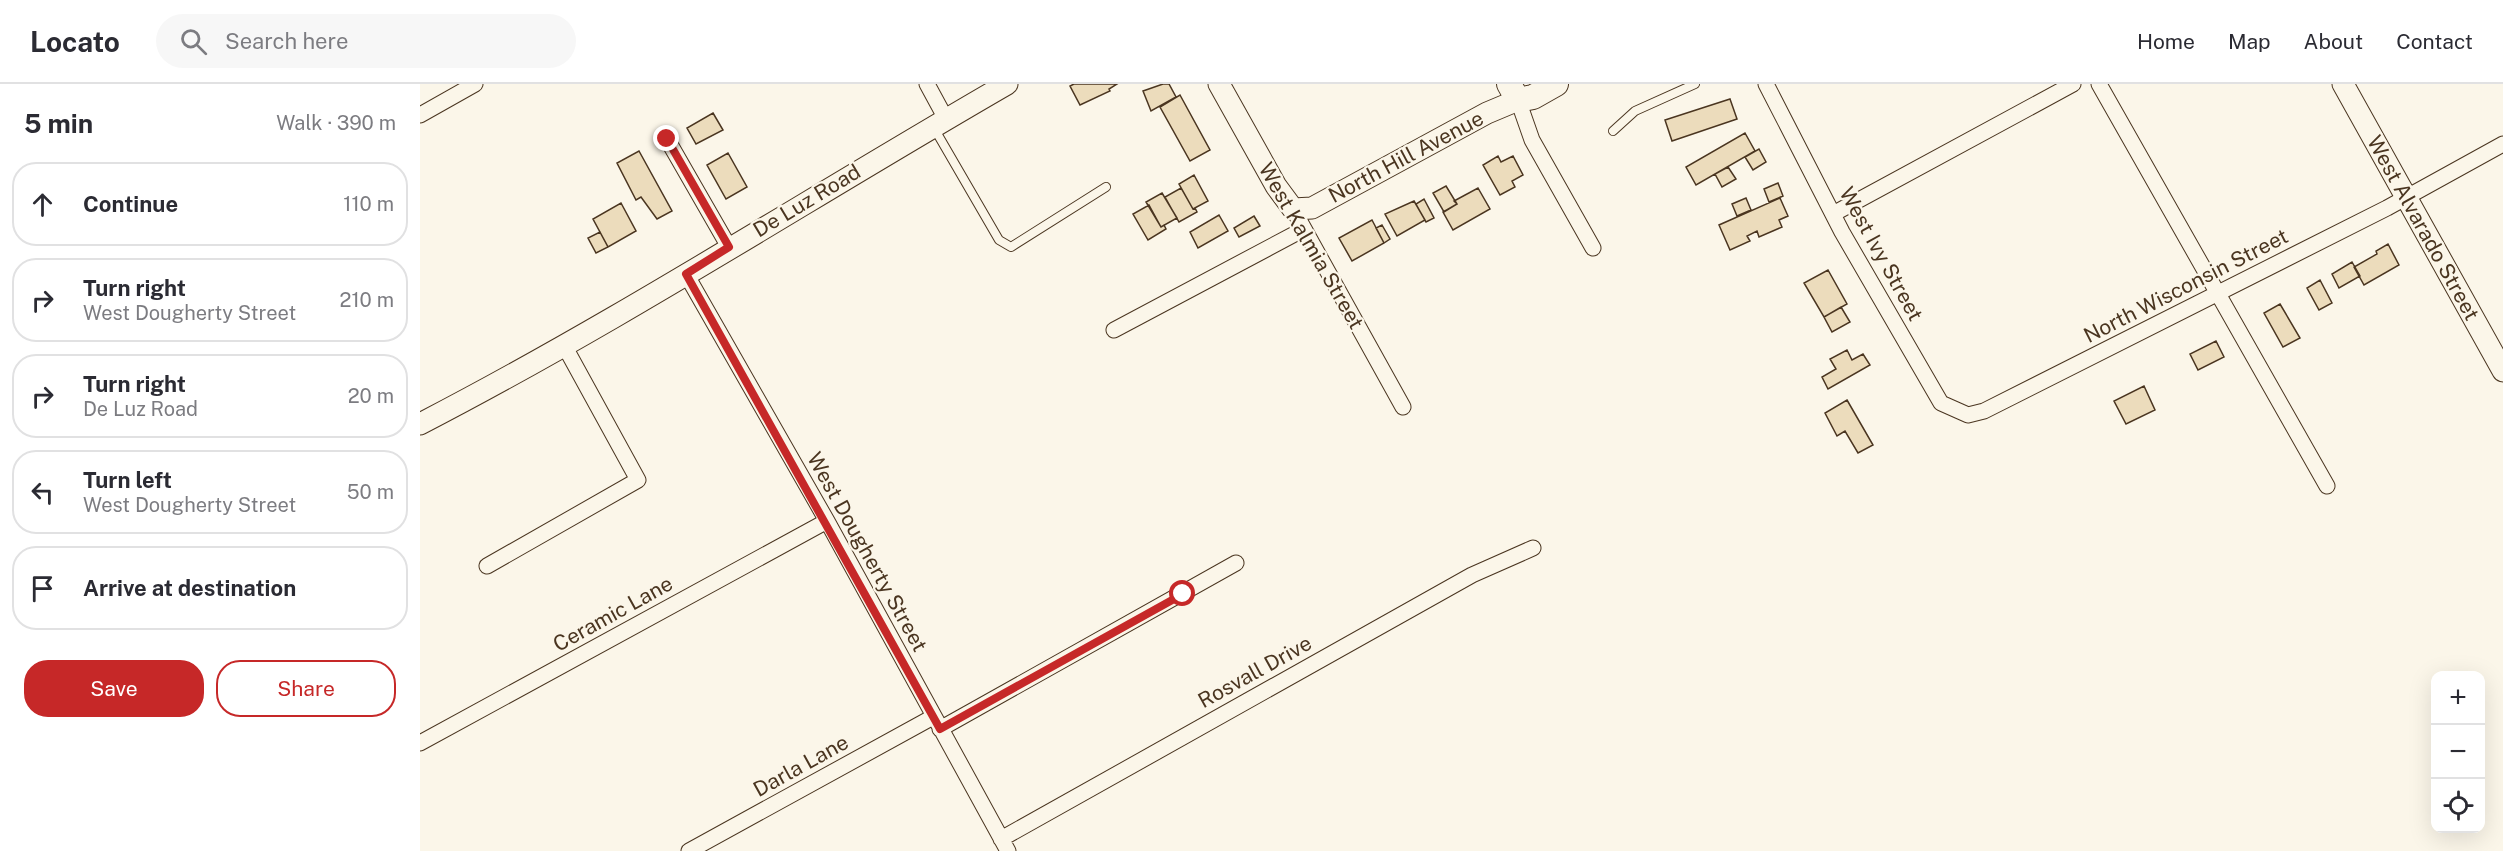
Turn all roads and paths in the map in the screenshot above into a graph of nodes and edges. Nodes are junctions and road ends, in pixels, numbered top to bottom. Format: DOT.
graph roads {
  1 [pos="475,84"];
  2 [pos="927,84"];
  3 [pos="1007,84"];
  4 [pos="1219,84"];
  5 [pos="1556,84"];
  6 [pos="1695,84"];
  7 [pos="1766,84"];
  8 [pos="2073,84"];
  9 [pos="2099,84"];
  10 [pos="2343,84"];
  11 [pos="1513,92"];
  12 [pos="420,115"];
  13 [pos="940,123"];
  14 [pos="1613,131"];
  15 [pos="667,139"];
  16 [pos="2503,144"];
  17 [pos="1106,187"];
  18 [pos="2406,198"];
  19 [pos="1293,208"];
  20 [pos="1833,214"];
  21 [pos="1304,229"];
  22 [pos="729,247"];
  23 [pos="1593,248"];
  24 [pos="686,274"];
  25 [pos="2217,293"];
  26 [pos="1114,330"];
  27 [pos="565,347"];
  28 [pos="2503,371"];
  29 [pos="1403,407"];
  30 [pos="1984,411"];
  31 [pos="420,424"];
  32 [pos="2326,486"];
  33 [pos="827,521"];
  34 [pos="1533,548"];
  35 [pos="1236,563"];
  36 [pos="487,566"];
  37 [pos="937,723"];
  38 [pos="420,743"];
  39 [pos="1005,845"];
  40 [pos="689,851"];
  1 -- 12 [label="street"];
  2 -- 13 [label="street"];
  3 -- 13 [label="street, De Luz Road"];
  4 -- 19 [label="street, West Kalmia Street"];
  5 -- 11 [label="main road"];
  6 -- 14 [label="lane"];
  7 -- 20 [label="street, West Ivy Street"];
  8 -- 20 [label="street"];
  9 -- 25 [label="street"];
  10 -- 18 [label="street, West Alvarado Street"];
  11 -- 19 [label="street, North Hill Avenue"];
  11 -- 23 [label="street"];
  13 -- 17 [label="lane"];
  13 -- 22 [label="street, De Luz Road"];
  15 -- 22 [label="street"];
  16 -- 18 [label="street, North Wisconsin Street"];
  18 -- 25 [label="street, North Wisconsin Street"];
  18 -- 28 [label="street, West Alvarado Street"];
  19 -- 21 [label="street, West Kalmia Street"];
  20 -- 30 [label="street, West Ivy Street"];
  21 -- 26 [label="street"];
  21 -- 29 [label="street, West Kalmia Street"];
  22 -- 24 [label="street, De Luz Road"];
  24 -- 27 [label="street, De Luz Road"];
  24 -- 33 [label="street, West Dougherty Street"];
  25 -- 30 [label="street, North Wisconsin Street"];
  25 -- 32 [label="street"];
  27 -- 31 [label="street, De Luz Road"];
  27 -- 36 [label="street"];
  33 -- 37 [label="street, West Dougherty Street"];
  33 -- 38 [label="street, Ceramic Lane"];
  34 -- 39 [label="street, Rosvall Drive"];
  35 -- 37 [label="street, Darla Lane"];
  37 -- 39 [label="street, West Dougherty Street"];
  37 -- 40 [label="street, Darla Lane"];
}
